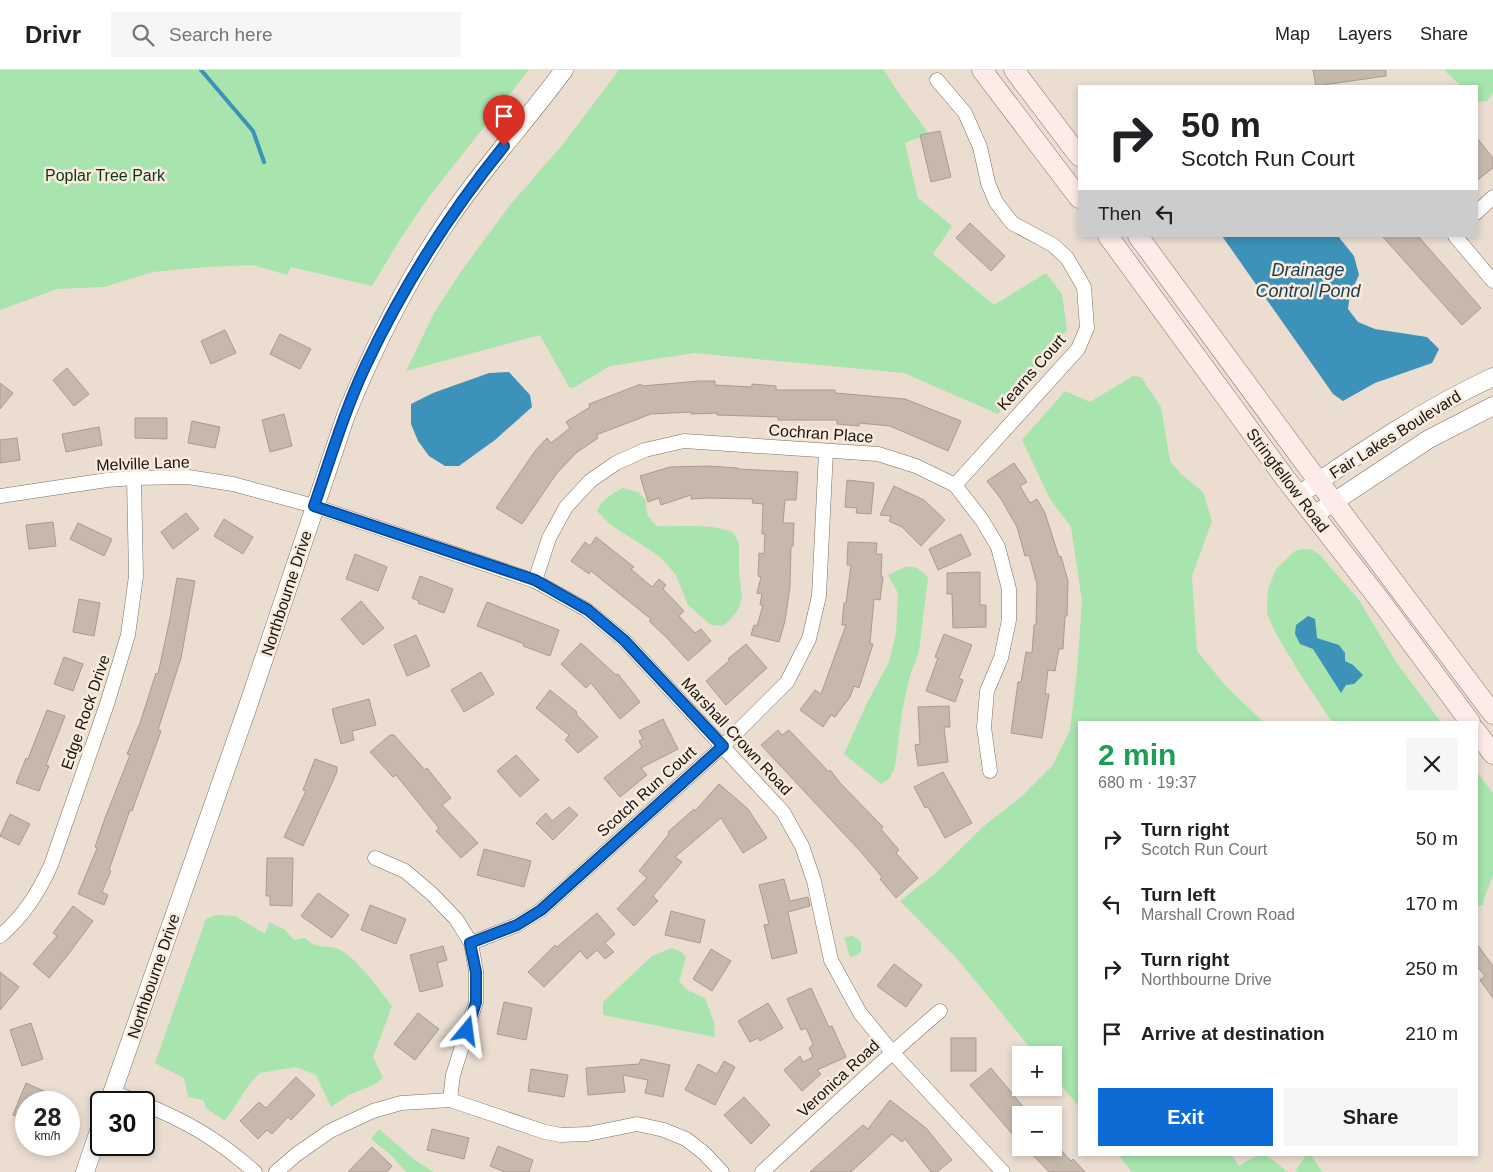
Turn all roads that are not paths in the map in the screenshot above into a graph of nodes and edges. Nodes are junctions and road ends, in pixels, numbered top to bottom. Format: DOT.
graph roads {
  1 [pos="564,70"];
  2 [pos="982,70"];
  3 [pos="1014,70"];
  4 [pos="937,80"];
  5 [pos="1078,155"];
  6 [pos="1078,197"];
  7 [pos="1493,197"];
  8 [pos="1478,211"];
  9 [pos="1109,237"];
  10 [pos="1139,237"];
  11 [pos="1456,237"];
  12 [pos="1493,281"];
  13 [pos="1493,377"];
  14 [pos="1493,406"];
  15 [pos="826,451"];
  16 [pos="134,478"];
  17 [pos="1319,482"];
  18 [pos="955,485"];
  19 [pos="1299,495"];
  20 [pos="0,496"];
  21 [pos="1335,502"];
  22 [pos="314,506"];
  23 [pos="1314,515"];
  24 [pos="535,580"];
  25 [pos="1493,714"];
  26 [pos="1469,721"];
  27 [pos="1478,734"];
  28 [pos="723,746"];
  29 [pos="1493,754"];
  30 [pos="990,771"];
  31 [pos="375,858"];
  32 [pos="0,936"];
  33 [pos="470,943"];
  34 [pos="940,1011"];
  35 [pos="892,1052"];
  36 [pos="113,1091"];
  37 [pos="450,1100"];
  38 [pos="155,1109"];
  39 [pos="90,1156"];
  40 [pos="996,1170"];
  41 [pos="85,1172"];
  42 [pos="254,1172"];
  43 [pos="276,1172"];
  44 [pos="722,1172"];
  45 [pos="762,1172"];
  1 -- 22 [label="street, Northbourne Drive"];
  2 -- 6 [label="main road"];
  3 -- 5 [label="main road"];
  4 -- 18 [label="street, Kearns Court"];
  7 -- 8 [label="street"];
  9 -- 19 [label="main road, Stringfellow Road"];
  10 -- 17 [label="main road, Stringfellow Road"];
  11 -- 12 [label="street"];
  13 -- 17 [label="street, Fair Lakes Boulevard"];
  14 -- 21 [label="street, Fair Lakes Boulevard"];
  15 -- 18 [label="street, Cochran Place"];
  15 -- 24 [label="street, Cochran Place"];
  15 -- 28 [label="street, Scotch Run Court"];
  16 -- 20 [label="street, Melville Lane"];
  16 -- 22 [label="street, Melville Lane"];
  16 -- 32 [label="street, Edge Rock Drive"];
  17 -- 19 [label="street, Fair Lakes Boulevard"];
  17 -- 21 [label="main road, Stringfellow Road"];
  18 -- 30 [label="street, Cochran Place"];
  19 -- 23 [label="main road, Stringfellow Road"];
  21 -- 23 [label="street, Fair Lakes Boulevard"];
  21 -- 25 [label="main road, Stringfellow Road"];
  22 -- 24 [label="street, Marshall Crown Road"];
  22 -- 36 [label="street, Northbourne Drive"];
  23 -- 26 [label="main road, Stringfellow Road"];
  24 -- 28 [label="street, Marshall Crown Road"];
  27 -- 29 [label="main road"];
  28 -- 33 [label="street, Scotch Run Court"];
  28 -- 35 [label="street, Marshall Crown Road"];
  31 -- 33 [label="street"];
  33 -- 37 [label="street"];
  34 -- 35 [label="street, Veronica Road"];
  35 -- 40 [label="street, Marshall Crown Road"];
  35 -- 45 [label="street, Veronica Road"];
  37 -- 43 [label="street"];
  37 -- 44 [label="street"];
  38 -- 42 [label="street"];
  39 -- 41 [label="street"];
}
